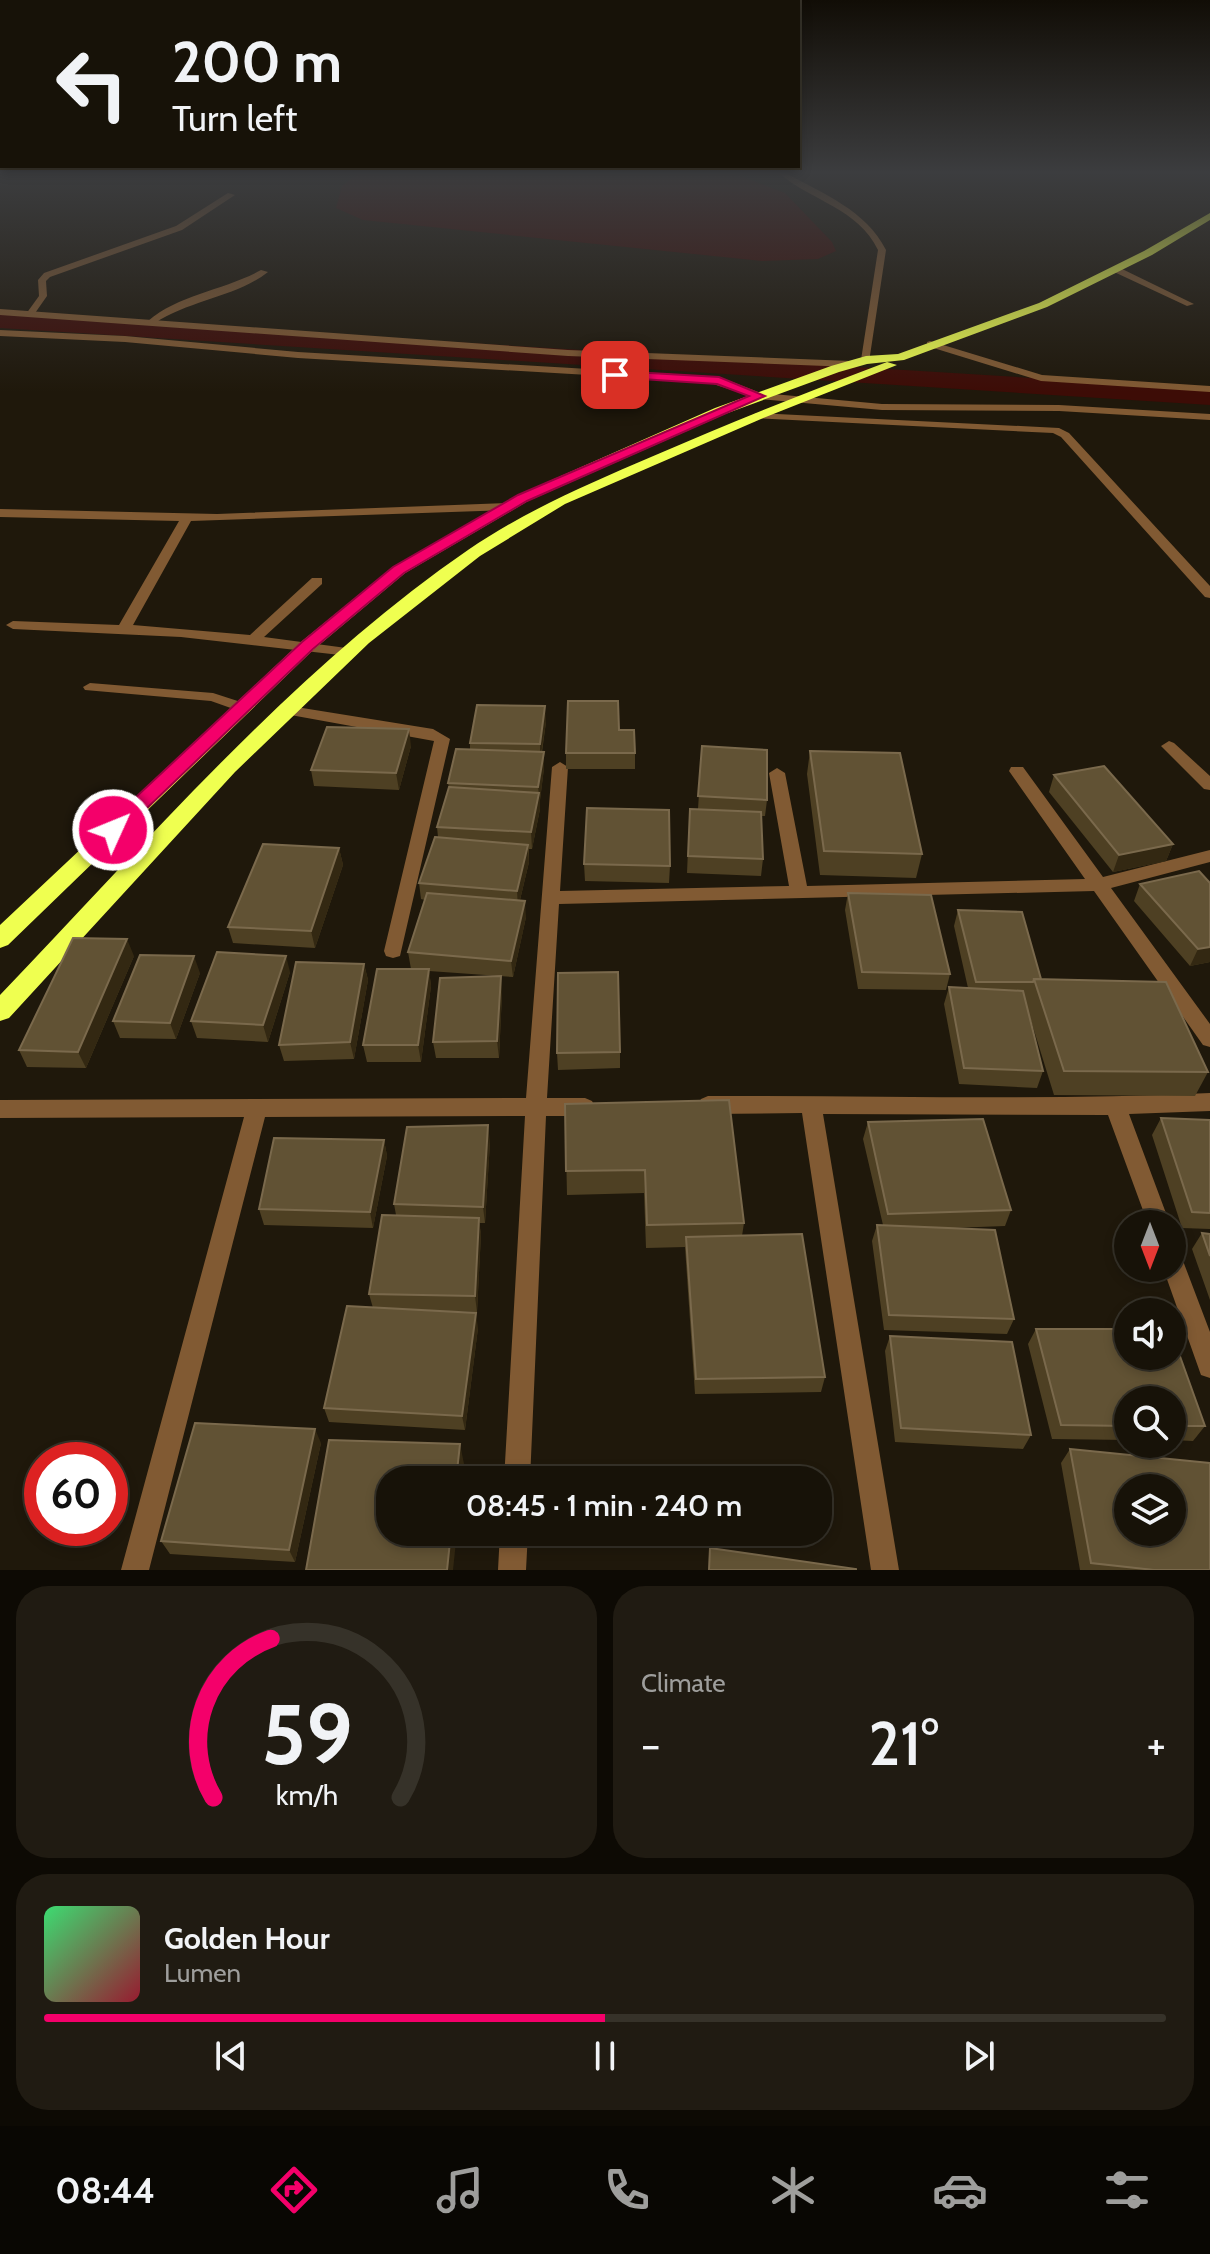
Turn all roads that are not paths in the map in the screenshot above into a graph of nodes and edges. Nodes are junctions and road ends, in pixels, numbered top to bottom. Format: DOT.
graph roads {
  1 [pos="128,246"];
  2 [pos="881,246"];
  3 [pos="1156,246"];
  4 [pos="1115,269"];
  5 [pos="264,272"];
  6 [pos="1190,304"];
  7 [pos="0,312"];
  8 [pos="30,314"];
  9 [pos="152,321"];
  10 [pos="0,333"];
  11 [pos="930,344"];
  12 [pos="900,357"];
  13 [pos="866,360"];
  14 [pos="851,364"];
  15 [pos="836,378"];
  16 [pos="1210,389"];
  17 [pos="798,392"];
  18 [pos="759,396"];
  19 [pos="756,416"];
  20 [pos="1210,417"];
  21 [pos="507,507"];
  22 [pos="0,513"];
  23 [pos="187,518"];
  24 [pos="471,527"];
  25 [pos="501,536"];
  26 [pos="317,581"];
  27 [pos="1210,594"];
  28 [pos="13,625"];
  29 [pos="125,627"];
  30 [pos="255,638"];
  31 [pos="307,646"];
  32 [pos="349,652"];
  33 [pos="90,687"];
  34 [pos="242,707"];
  35 [pos="290,711"];
  36 [pos="1169,746"];
  37 [pos="560,767"];
  38 [pos="1017,771"];
  39 [pos="777,773"];
  40 [pos="1210,785"];
  41 [pos="1210,856"];
  42 [pos="1097,885"];
  43 [pos="799,892"];
  44 [pos="551,898"];
  45 [pos="0,939"];
  46 [pos="393,951"];
  47 [pos="0,1011"];
  48 [pos="1210,1039"];
  49 [pos="1210,1102"];
  50 [pos="811,1103"];
  51 [pos="689,1105"];
  52 [pos="612,1107"];
  53 [pos="1116,1107"];
  54 [pos="536,1108"];
  55 [pos="0,1109"];
  56 [pos="256,1110"];
  57 [pos="1154,1210"];
  58 [pos="1180,1282"];
  59 [pos="1210,1366"];
  60 [pos="518,1466"];
  61 [pos="513,1546"];
  62 [pos="135,1570"];
  63 [pos="512,1570"];
  64 [pos="885,1570"];
  1 -- 8 [label="street"];
  2 -- 13 [label="street"];
  3 -- 4 [label="main road"];
  4 -- 6 [label="street"];
  4 -- 11 [label="main road"];
  5 -- 9 [label="street"];
  7 -- 8 [label="street"];
  8 -- 9 [label="street"];
  9 -- 14 [label="street"];
  10 -- 18 [label="street"];
  11 -- 12 [label="main road"];
  11 -- 16 [label="street"];
  12 -- 13 [label="main road"];
  12 -- 15 [label="main road"];
  13 -- 14 [label="main road"];
  14 -- 15 [label="main road"];
  15 -- 17 [label="main road"];
  17 -- 18 [label="main road"];
  17 -- 19 [label="main road"];
  17 -- 20 [label="street"];
  18 -- 21 [label="main road"];
  19 -- 25 [label="main road"];
  19 -- 27 [label="street"];
  21 -- 23 [label="street"];
  21 -- 24 [label="main road"];
  22 -- 23 [label="street"];
  23 -- 29 [label="street"];
  24 -- 25 [label="main road"];
  24 -- 31 [label="main road"];
  25 -- 32 [label="main road"];
  26 -- 30 [label="street"];
  28 -- 29 [label="street"];
  29 -- 30 [label="street"];
  30 -- 31 [label="street"];
  31 -- 32 [label="street"];
  31 -- 34 [label="main road"];
  32 -- 35 [label="main road"];
  33 -- 34 [label="street"];
  34 -- 45 [label="main road"];
  35 -- 46 [label="street"];
  35 -- 47 [label="main road"];
  36 -- 40 [label="street"];
  37 -- 44 [label="street"];
  38 -- 42 [label="street"];
  39 -- 43 [label="street"];
  41 -- 42 [label="street"];
  42 -- 43 [label="street"];
  42 -- 48 [label="street"];
  43 -- 44 [label="street"];
  44 -- 54 [label="street"];
  49 -- 53 [label="street"];
  50 -- 51 [label="street"];
  50 -- 53 [label="street"];
  50 -- 64 [label="street"];
  52 -- 54 [label="street"];
  53 -- 57 [label="street"];
  54 -- 56 [label="street"];
  54 -- 60 [label="street"];
  55 -- 56 [label="street"];
  56 -- 62 [label="street"];
  58 -- 59 [label="street"];
  61 -- 63 [label="street"];
}
